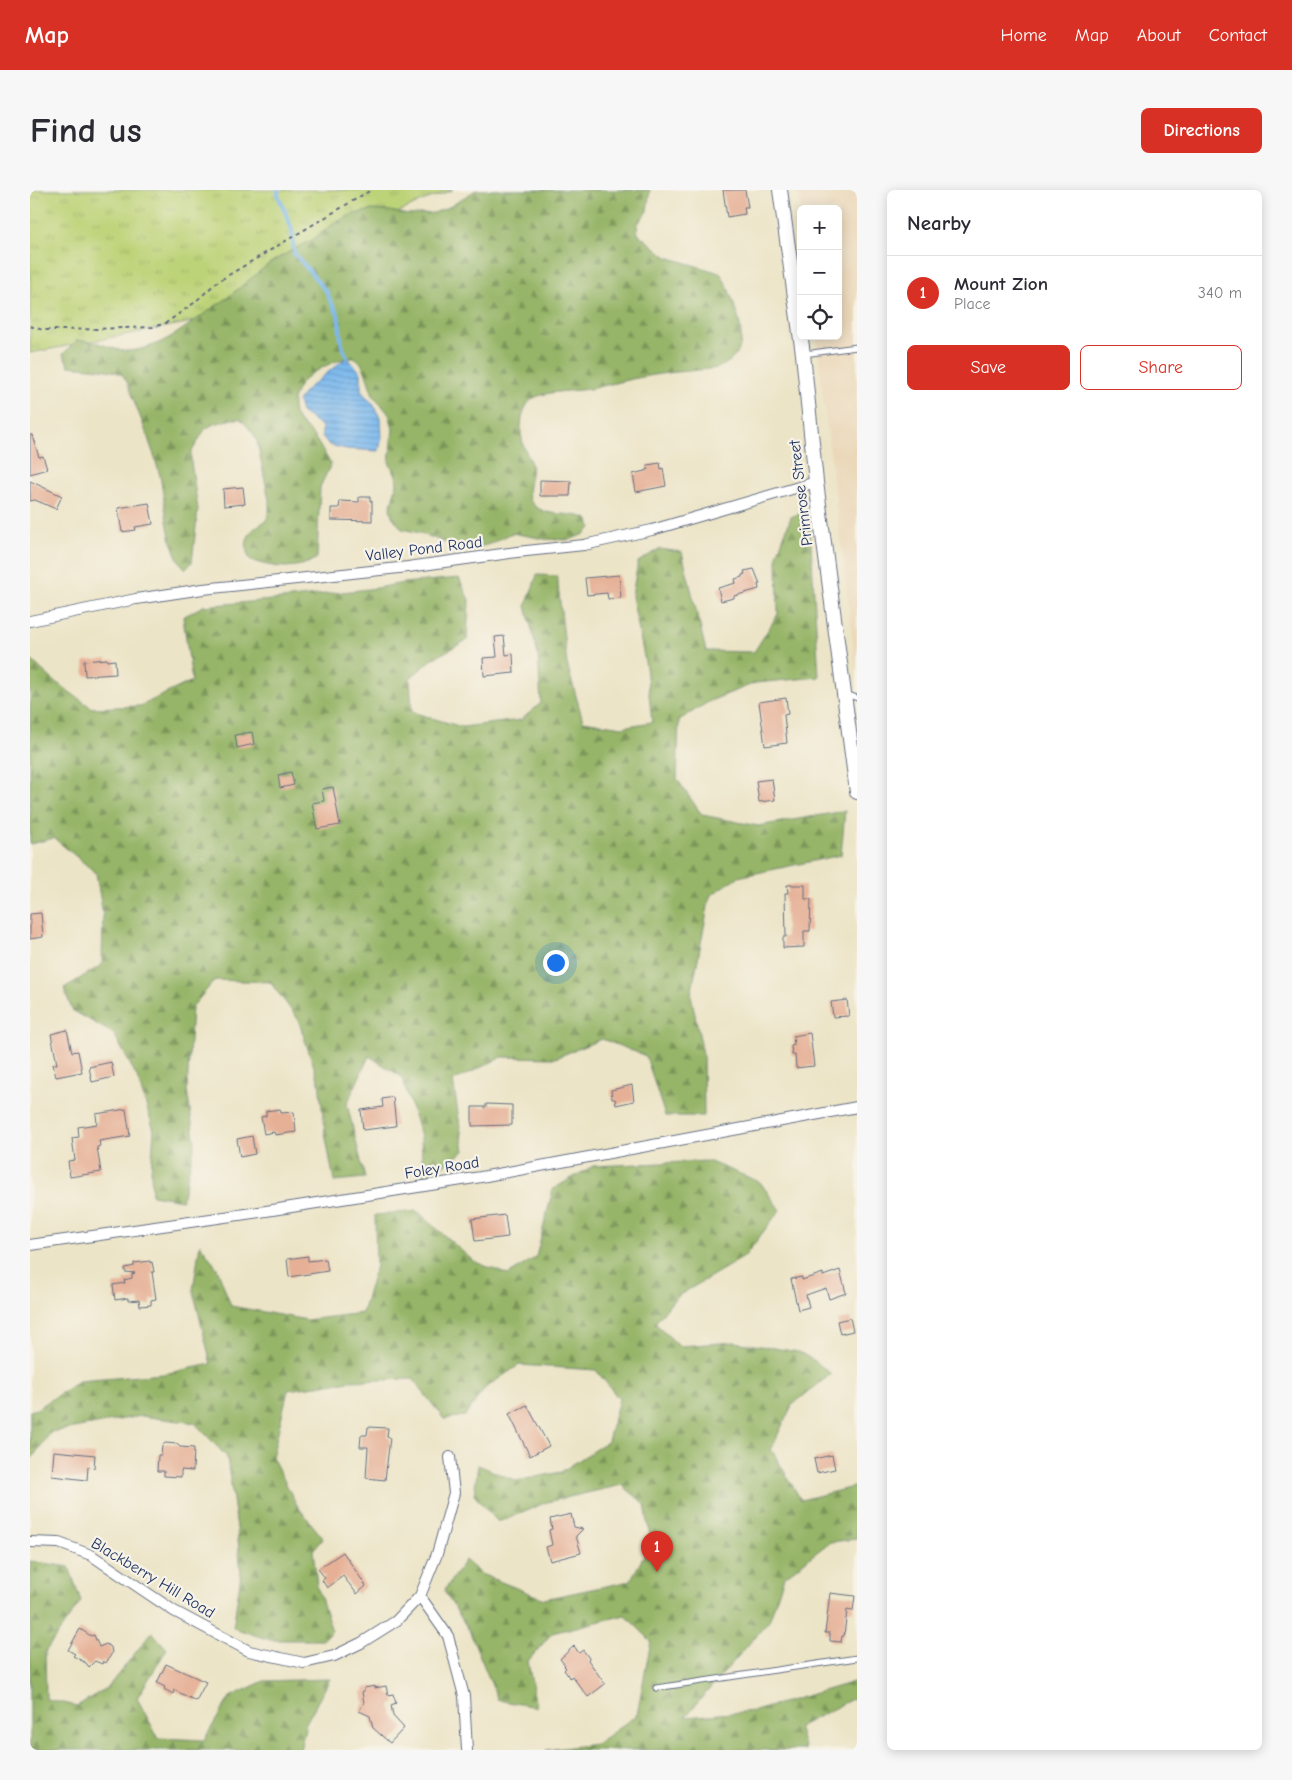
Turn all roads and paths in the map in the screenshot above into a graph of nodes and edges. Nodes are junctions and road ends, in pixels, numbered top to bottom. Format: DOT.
graph roads {
  1 [pos="780,190"];
  2 [pos="370,191"];
  3 [pos="30,326"];
  4 [pos="857,347"];
  5 [pos="803,354"];
  6 [pos="816,482"];
  7 [pos="30,621"];
  8 [pos="843,693"];
  9 [pos="857,698"];
  10 [pos="854,746"];
  11 [pos="857,792"];
  12 [pos="857,1107"];
  13 [pos="30,1245"];
  14 [pos="450,1457"];
  15 [pos="30,1542"];
  16 [pos="420,1596"];
  17 [pos="857,1658"];
  18 [pos="656,1688"];
  19 [pos="468,1750"];
  1 -- 5 [label="main road, Primrose Street"];
  2 -- 3 [label="path"];
  4 -- 5 [label="lane"];
  5 -- 6 [label="main road, Primrose Street"];
  6 -- 7 [label="street, Valley Pond Road"];
  6 -- 8 [label="main road, Primrose Street"];
  8 -- 9 [label="lane"];
  8 -- 10 [label="main road, Primrose Street"];
  10 -- 11 [label="main road, Primrose Street"];
  12 -- 13 [label="street, Foley Road"];
  14 -- 16 [label="street, Blackberry Hill Road"];
  15 -- 16 [label="street, Blackberry Hill Road"];
  16 -- 19 [label="street"];
  17 -- 18 [label="lane"];
}
